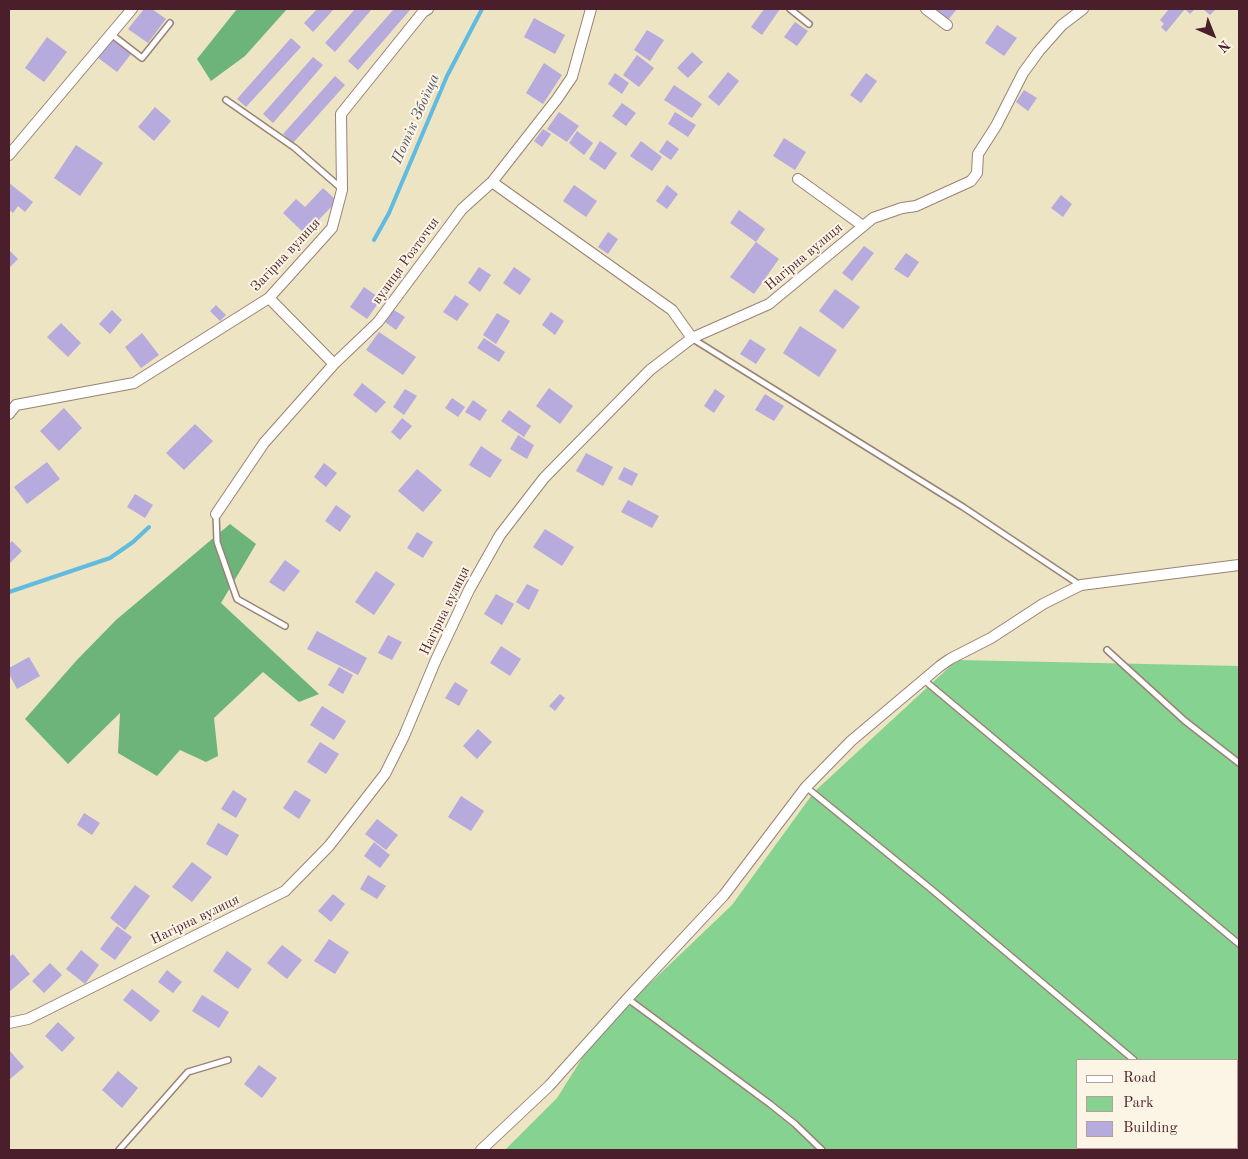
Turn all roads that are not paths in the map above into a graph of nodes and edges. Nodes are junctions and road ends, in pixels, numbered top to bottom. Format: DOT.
graph roads {
  1 [pos="132,9"];
  2 [pos="428,9"];
  3 [pos="590,9"];
  4 [pos="790,9"];
  5 [pos="926,9"];
  6 [pos="1083,9"];
  7 [pos="170,23"];
  8 [pos="808,24"];
  9 [pos="947,25"];
  10 [pos="111,34"];
  11 [pos="226,100"];
  12 [pos="9,155"];
  13 [pos="798,179"];
  14 [pos="492,182"];
  15 [pos="342,190"];
  16 [pos="863,226"];
  17 [pos="268,298"];
  18 [pos="692,338"];
  19 [pos="334,364"];
  20 [pos="9,414"];
  21 [pos="216,514"];
  22 [pos="1239,565"];
  23 [pos="1081,585"];
  24 [pos="285,626"];
  25 [pos="1107,650"];
  26 [pos="923,680"];
  27 [pos="1239,763"];
  28 [pos="806,787"];
  29 [pos="1239,944"];
  30 [pos="628,998"];
  31 [pos="9,1023"];
  32 [pos="1133,1059"];
  33 [pos="228,1060"];
  34 [pos="119,1150"];
  35 [pos="481,1150"];
  36 [pos="822,1150"];
  1 -- 10 [label="street"];
  2 -- 15 [label="street, Загірна вулиця"];
  3 -- 14 [label="street, вулиця Розточчя"];
  4 -- 8 [label="lane"];
  5 -- 9 [label="street"];
  6 -- 16 [label="street, Нагірна вулиця"];
  7 -- 10 [label="lane"];
  10 -- 12 [label="street"];
  11 -- 15 [label="lane"];
  13 -- 16 [label="street"];
  14 -- 18 [label="street"];
  14 -- 19 [label="street, вулиця Розточчя"];
  15 -- 17 [label="street, Загірна вулиця"];
  16 -- 18 [label="street, Нагірна вулиця"];
  17 -- 19 [label="street"];
  17 -- 20 [label="street, Загірна вулиця"];
  18 -- 23 [label="lane"];
  18 -- 31 [label="street, Нагірна вулиця"];
  19 -- 21 [label="street, вулиця Розточчя"];
  21 -- 24 [label="lane"];
  22 -- 23 [label="street"];
  23 -- 26 [label="street"];
  25 -- 27 [label="lane"];
  26 -- 28 [label="street"];
  26 -- 29 [label="lane"];
  28 -- 30 [label="street"];
  28 -- 32 [label="lane"];
  30 -- 35 [label="street"];
  30 -- 36 [label="lane"];
  33 -- 34 [label="lane"];
}
